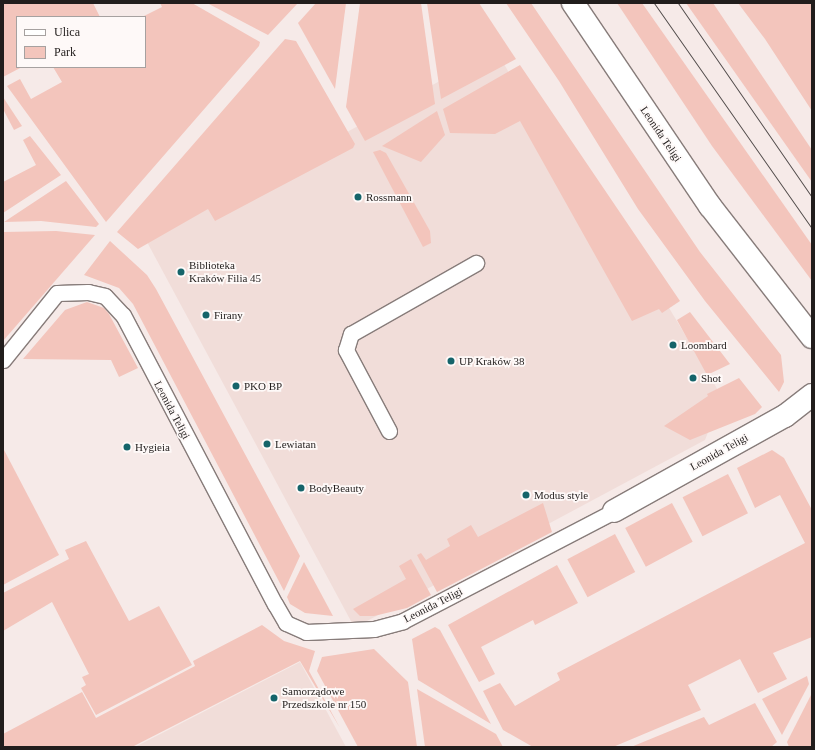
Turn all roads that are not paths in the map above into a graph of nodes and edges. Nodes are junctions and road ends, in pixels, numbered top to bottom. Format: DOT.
graph roads {
  1 [pos="574,3"];
  2 [pos="476,263"];
  3 [pos="812,337"];
  4 [pos="3,360"];
  5 [pos="812,395"];
  6 [pos="389,431"];
  7 [pos="614,511"];
  1 -- 3 [label="street, Leonida Teligi"];
  2 -- 6 [label="lane"];
  4 -- 7 [label="lane, Leonida Teligi"];
  5 -- 7 [label="street, Leonida Teligi"];
}
